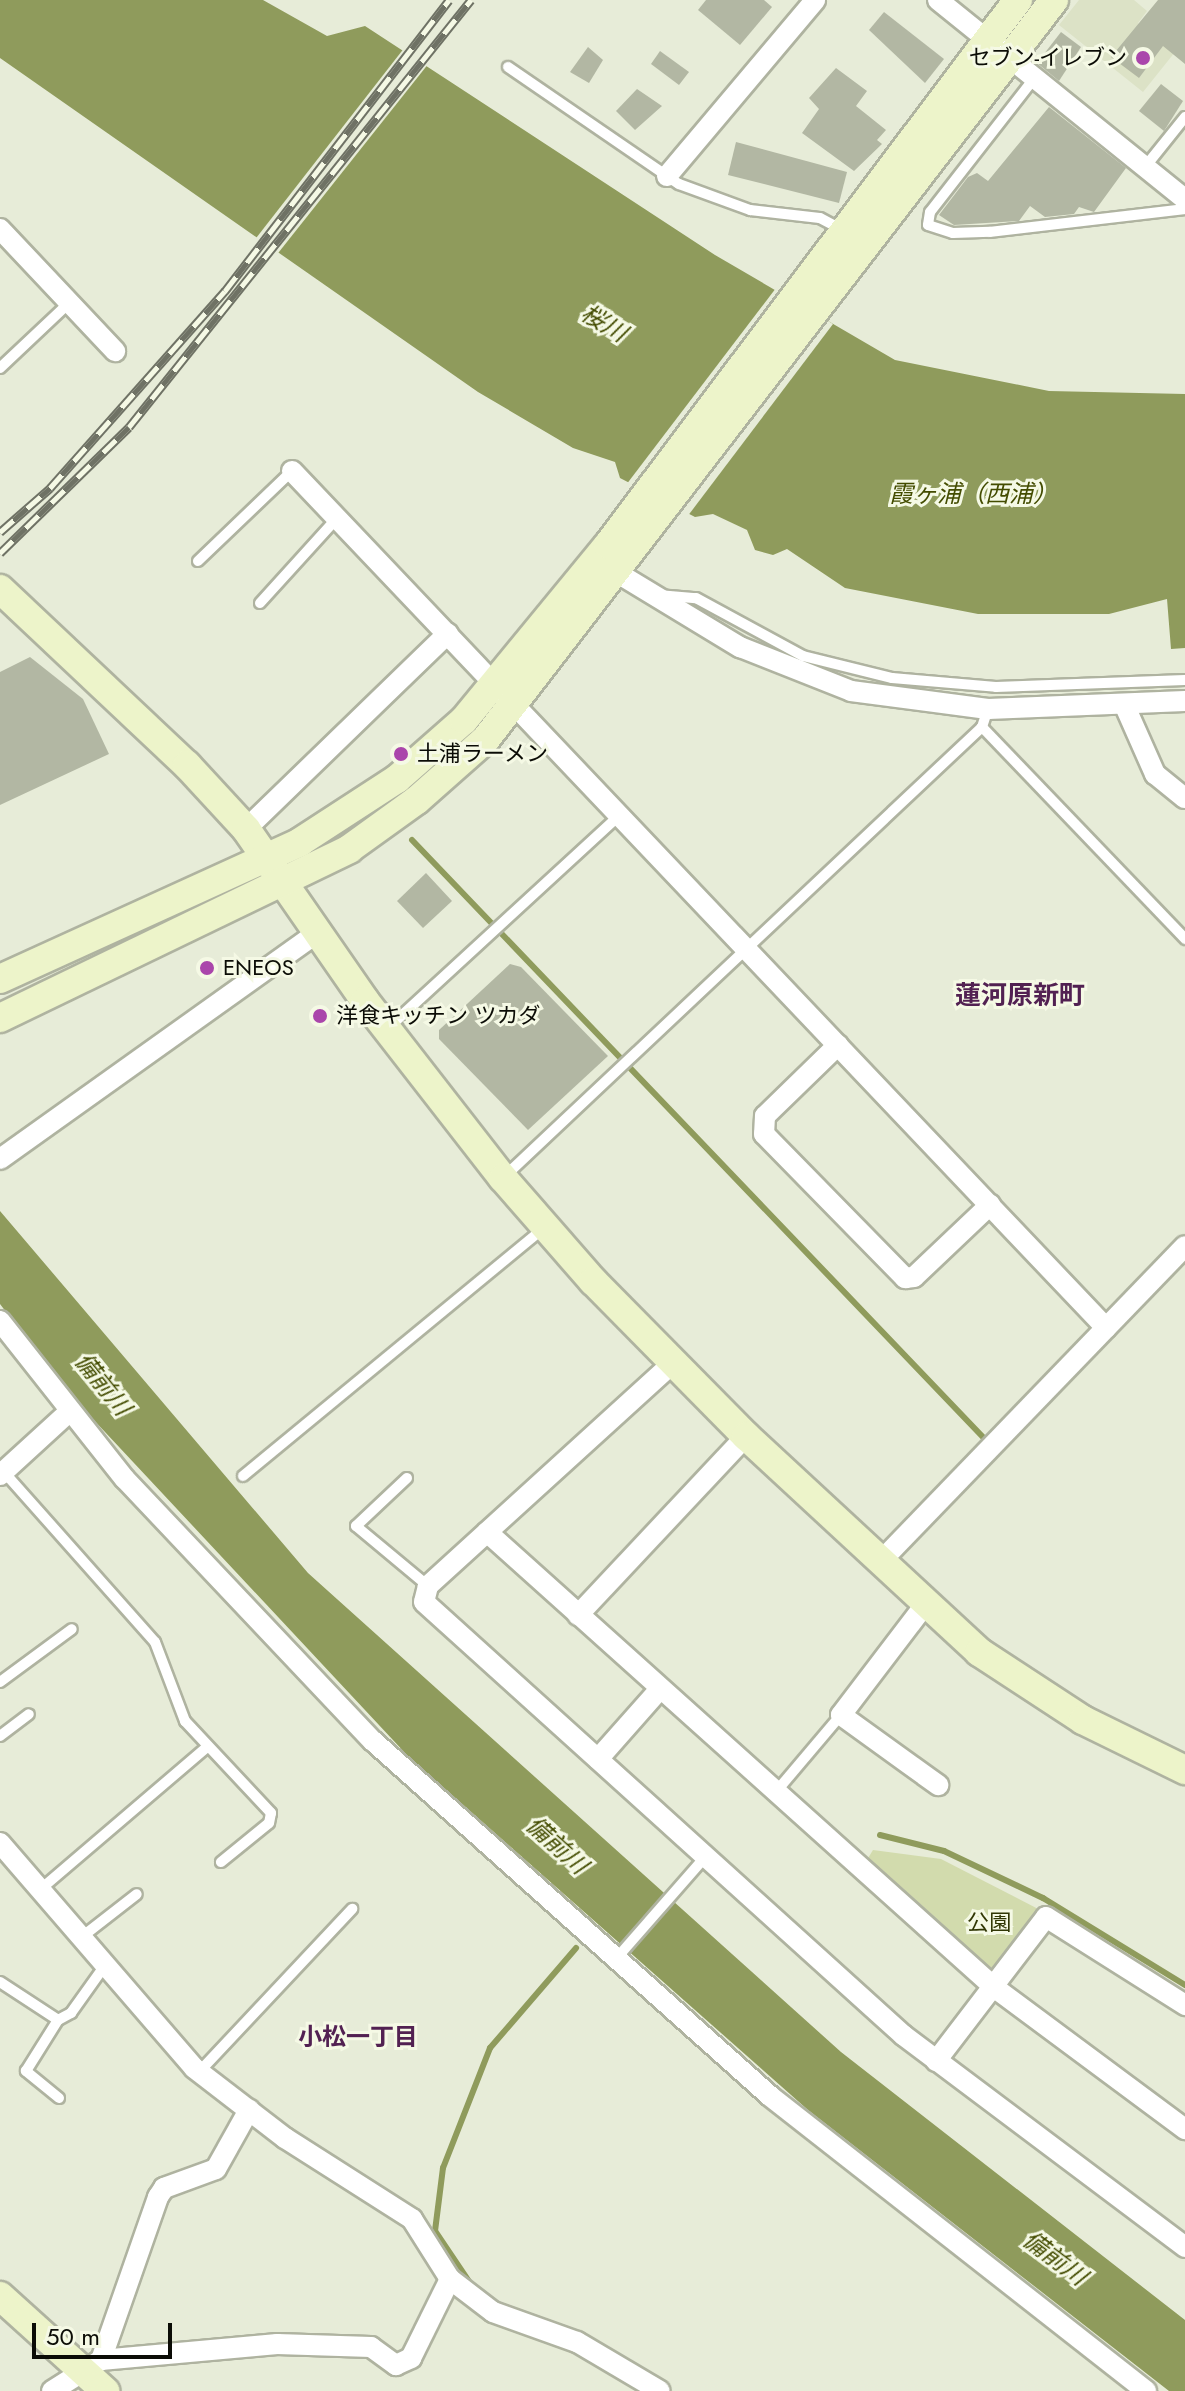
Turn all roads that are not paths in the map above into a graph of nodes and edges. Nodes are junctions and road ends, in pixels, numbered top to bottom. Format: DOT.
graph roads {
  1 [pos="815,0"];
  2 [pos="938,0"];
  3 [pos="1018,0"];
  4 [pos="1054,0"];
  5 [pos="987,41"];
  6 [pos="1009,59"];
  7 [pos="508,67"];
  8 [pos="1029,85"];
  9 [pos="1185,117"];
  10 [pos="1145,167"];
  11 [pos="667,176"];
  12 [pos="1185,199"];
  13 [pos="1185,209"];
  14 [pos="0,229"];
  15 [pos="849,241"];
  16 [pos="70,302"];
  17 [pos="115,351"];
  18 [pos="0,368"];
  19 [pos="292,471"];
  20 [pos="337,518"];
  21 [pos="612,558"];
  22 [pos="198,561"];
  23 [pos="0,589"];
  24 [pos="653,596"];
  25 [pos="260,603"];
  26 [pos="448,633"];
  27 [pos="1185,680"];
  28 [pos="498,683"];
  29 [pos="1185,701"];
  30 [pos="1124,704"];
  31 [pos="517,705"];
  32 [pos="985,718"];
  33 [pos="1185,798"];
  34 [pos="620,815"];
  35 [pos="246,829"];
  36 [pos="268,858"];
  37 [pos="286,883"];
  38 [pos="316,934"];
  39 [pos="1185,939"];
  40 [pos="746,949"];
  41 [pos="0,979"];
  42 [pos="0,1018"];
  43 [pos="386,1030"];
  44 [pos="838,1045"];
  45 [pos="0,1159"];
  46 [pos="503,1178"];
  47 [pos="990,1205"];
  48 [pos="545,1227"];
  49 [pos="1185,1246"];
  50 [pos="0,1321"];
  51 [pos="1106,1328"];
  52 [pos="674,1362"];
  53 [pos="70,1411"];
  54 [pos="746,1436"];
  55 [pos="2,1473"];
  56 [pos="243,1476"];
  57 [pos="407,1478"];
  58 [pos="487,1532"];
  59 [pos="880,1562"];
  60 [pos="428,1586"];
  61 [pos="924,1606"];
  62 [pos="578,1615"];
  63 [pos="72,1629"];
  64 [pos="0,1682"];
  65 [pos="659,1690"];
  66 [pos="29,1714"];
  67 [pos="841,1715"];
  68 [pos="0,1736"];
  69 [pos="208,1746"];
  70 [pos="598,1759"];
  71 [pos="1185,1770"];
  72 [pos="938,1785"];
  73 [pos="774,1794"];
  74 [pos="0,1843"];
  75 [pos="706,1856"];
  76 [pos="221,1862"];
  77 [pos="42,1888"];
  78 [pos="137,1894"];
  79 [pos="352,1909"];
  80 [pos="83,1936"];
  81 [pos="616,1958"];
  82 [pos="106,1963"];
  83 [pos="0,1982"];
  84 [pos="995,1988"];
  85 [pos="1185,2005"];
  86 [pos="58,2020"];
  87 [pos="936,2061"];
  88 [pos="199,2072"];
  89 [pos="59,2098"];
  90 [pos="249,2110"];
  91 [pos="1185,2129"];
  92 [pos="1185,2247"];
  93 [pos="450,2279"];
  94 [pos="0,2296"];
  95 [pos="92,2366"];
  96 [pos="52,2391"];
  97 [pos="105,2391"];
  98 [pos="660,2391"];
  99 [pos="1146,2391"];
  1 -- 11 [label="street"];
  2 -- 5 [label="street"];
  3 -- 5 [label="street"];
  4 -- 6 [label="street"];
  5 -- 6 [label="street"];
  5 -- 15 [label="street"];
  6 -- 10 [label="street"];
  6 -- 15 [label="street"];
  7 -- 11 [label="lane"];
  8 -- 13 [label="lane"];
  9 -- 10 [label="lane"];
  10 -- 12 [label="street"];
  11 -- 15 [label="lane"];
  14 -- 16 [label="street"];
  15 -- 21 [label="street"];
  16 -- 17 [label="street"];
  16 -- 18 [label="lane"];
  19 -- 20 [label="street"];
  19 -- 22 [label="lane"];
  20 -- 25 [label="lane"];
  20 -- 26 [label="street"];
  21 -- 24 [label="street"];
  21 -- 28 [label="street"];
  21 -- 31 [label="street"];
  23 -- 35 [label="street"];
  24 -- 27 [label="lane"];
  24 -- 32 [label="street"];
  26 -- 28 [label="street"];
  26 -- 35 [label="street"];
  28 -- 31 [label="street"];
  28 -- 36 [label="street"];
  29 -- 30 [label="street"];
  30 -- 32 [label="street"];
  30 -- 33 [label="street"];
  31 -- 34 [label="street"];
  31 -- 37 [label="street"];
  32 -- 39 [label="lane"];
  32 -- 40 [label="lane"];
  34 -- 40 [label="street"];
  34 -- 43 [label="lane"];
  35 -- 36 [label="street"];
  36 -- 37 [label="street"];
  36 -- 41 [label="street"];
  37 -- 38 [label="street"];
  37 -- 42 [label="street"];
  38 -- 43 [label="street"];
  38 -- 45 [label="street"];
  40 -- 44 [label="street"];
  40 -- 46 [label="lane"];
  43 -- 46 [label="street"];
  44 -- 47 [label="street"];
  44 -- 47 [label="street"];
  46 -- 48 [label="street"];
  47 -- 51 [label="street"];
  48 -- 52 [label="street"];
  48 -- 56 [label="lane"];
  49 -- 51 [label="street"];
  50 -- 53 [label="street"];
  51 -- 59 [label="street"];
  52 -- 54 [label="street"];
  52 -- 58 [label="street"];
  53 -- 55 [label="street"];
  53 -- 81 [label="street"];
  54 -- 59 [label="street"];
  54 -- 62 [label="street"];
  55 -- 69 [label="lane"];
  57 -- 60 [label="lane"];
  58 -- 60 [label="street"];
  58 -- 62 [label="street"];
  59 -- 61 [label="street"];
  60 -- 70 [label="street"];
  61 -- 67 [label="street"];
  61 -- 71 [label="street"];
  62 -- 65 [label="street"];
  63 -- 64 [label="lane"];
  65 -- 70 [label="street"];
  65 -- 73 [label="street"];
  66 -- 68 [label="lane"];
  67 -- 72 [label="street"];
  67 -- 73 [label="lane"];
  69 -- 76 [label="lane"];
  69 -- 77 [label="lane"];
  70 -- 75 [label="street"];
  73 -- 84 [label="street"];
  74 -- 77 [label="street"];
  75 -- 81 [label="lane"];
  75 -- 87 [label="street"];
  77 -- 80 [label="street"];
  78 -- 80 [label="lane"];
  79 -- 88 [label="lane"];
  80 -- 82 [label="street"];
  81 -- 99 [label="street"];
  82 -- 86 [label="lane"];
  82 -- 88 [label="street"];
  83 -- 86 [label="lane"];
  84 -- 85 [label="street"];
  84 -- 87 [label="street"];
  84 -- 91 [label="street"];
  86 -- 89 [label="lane"];
  87 -- 92 [label="street"];
  88 -- 90 [label="street"];
  90 -- 93 [label="street"];
  90 -- 95 [label="street"];
  93 -- 95 [label="street"];
  93 -- 98 [label="street"];
  94 -- 95 [label="street"];
  95 -- 96 [label="street"];
  95 -- 97 [label="street"];
}
